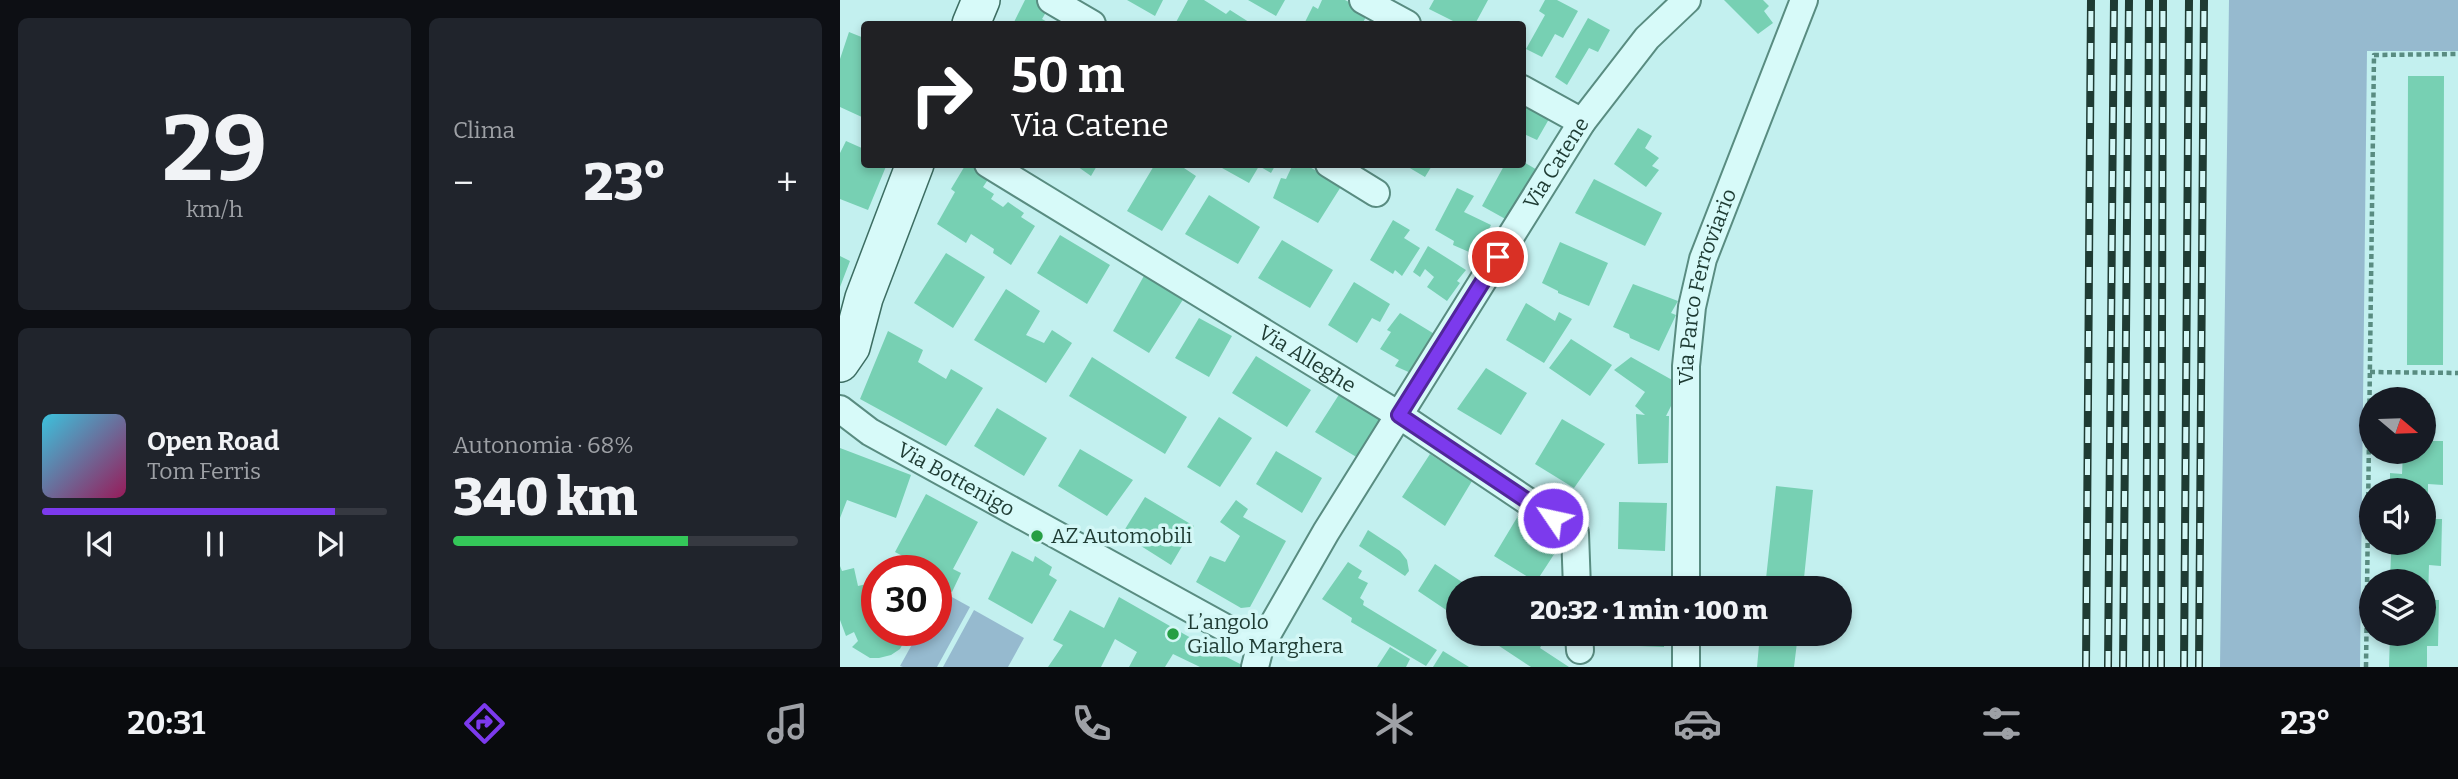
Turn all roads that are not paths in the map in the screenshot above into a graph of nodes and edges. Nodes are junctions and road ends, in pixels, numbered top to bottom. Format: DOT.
graph roads {
  1 [pos="981,0"];
  2 [pos="1051,0"];
  3 [pos="1363,0"];
  4 [pos="1687,0"];
  5 [pos="1804,0"];
  6 [pos="972,21"];
  7 [pos="1087,21"];
  8 [pos="1402,21"];
  9 [pos="1526,91"];
  10 [pos="1582,122"];
  11 [pos="913,168"];
  12 [pos="995,168"];
  13 [pos="1335,168"];
  14 [pos="1376,193"];
  15 [pos="864,298"];
  16 [pos="840,327"];
  17 [pos="840,363"];
  18 [pos="840,409"];
  19 [pos="1399,415"];
  20 [pos="1576,576"];
  21 [pos="1686,576"];
  22 [pos="1686,646"];
  23 [pos="1257,657"];
  24 [pos="1686,667"];
  1 -- 6 [label="street"];
  2 -- 7 [label="street"];
  3 -- 8 [label="street"];
  4 -- 10 [label="street, Via Catene"];
  5 -- 21 [label="street, Via Parco Ferroviario"];
  9 -- 10 [label="street"];
  10 -- 19 [label="street, Via Catene"];
  11 -- 15 [label="street"];
  12 -- 19 [label="street, Via Alleghe"];
  13 -- 14 [label="street"];
  15 -- 16 [label="street"];
  15 -- 17 [label="street"];
  18 -- 23 [label="street, Via Bottenigo"];
  19 -- 20 [label="street, Via Alleghe"];
  19 -- 23 [label="street, Via Catene"];
  22 -- 24 [label="street"];
}
